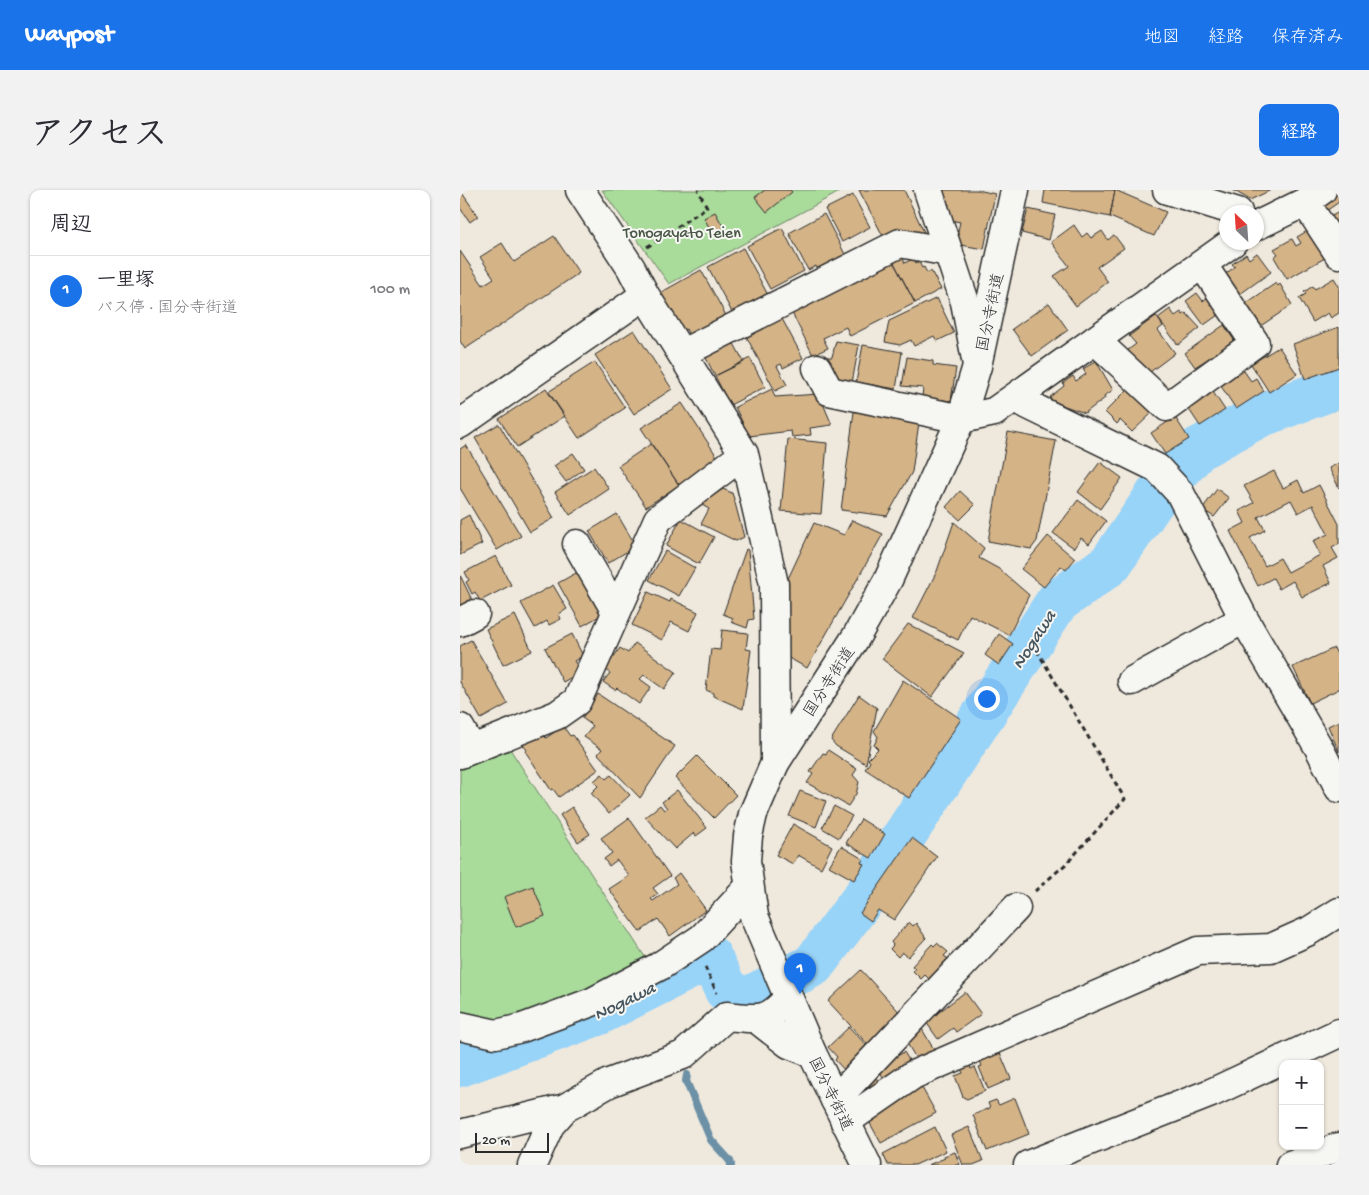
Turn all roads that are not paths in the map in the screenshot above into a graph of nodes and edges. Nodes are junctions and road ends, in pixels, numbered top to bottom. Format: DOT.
graph roads {
  1 [pos="580,190"];
  2 [pos="928,190"];
  3 [pos="1015,190"];
  4 [pos="1167,190"];
  5 [pos="1314,196"];
  6 [pos="1219,209"];
  7 [pos="1264,216"];
  8 [pos="1222,250"];
  9 [pos="949,252"];
  10 [pos="1339,254"];
  11 [pos="1202,264"];
  12 [pos="645,296"];
  13 [pos="1095,340"];
  14 [pos="682,353"];
  15 [pos="977,366"];
  16 [pos="816,368"];
  17 [pos="1014,398"];
  18 [pos="462,417"];
  19 [pos="961,419"];
  20 [pos="744,454"];
  21 [pos="577,544"];
  22 [pos="615,610"];
  23 [pos="1244,619"];
  24 [pos="1132,681"];
  25 [pos="464,743"];
  26 [pos="775,763"];
  27 [pos="1339,788"];
  28 [pos="748,888"];
  29 [pos="1016,908"];
  30 [pos="1339,912"];
  31 [pos="788,999"];
  32 [pos="758,1020"];
  33 [pos="460,1026"];
  34 [pos="1339,1033"];
  35 [pos="812,1053"];
  36 [pos="565,1108"];
  37 [pos="840,1111"];
  38 [pos="460,1134"];
  39 [pos="1339,1147"];
  40 [pos="533,1165"];
  41 [pos="867,1165"];
  42 [pos="1028,1165"];
  43 [pos="1290,1165"];
  1 -- 12 [label="street"];
  2 -- 9 [label="street"];
  3 -- 15 [label="street, 国分寺街道"];
  4 -- 6 [label="street"];
  5 -- 7 [label="street"];
  5 -- 10 [label="street"];
  8 -- 11 [label="street"];
  9 -- 14 [label="street"];
  9 -- 15 [label="street"];
  11 -- 13 [label="street"];
  11 -- 13 [label="street"];
  12 -- 14 [label="street"];
  12 -- 18 [label="street"];
  13 -- 17 [label="street"];
  14 -- 20 [label="street"];
  15 -- 19 [label="street, 国分寺街道"];
  16 -- 19 [label="street"];
  17 -- 19 [label="street"];
  17 -- 23 [label="street"];
  19 -- 26 [label="street, 国分寺街道"];
  20 -- 22 [label="street"];
  20 -- 26 [label="street"];
  21 -- 22 [label="street"];
  22 -- 25 [label="street"];
  23 -- 24 [label="street"];
  23 -- 27 [label="street"];
  26 -- 28 [label="street, 国分寺街道"];
  28 -- 31 [label="street, 国分寺街道"];
  28 -- 33 [label="street"];
  29 -- 37 [label="street"];
  30 -- 37 [label="street"];
  31 -- 32 [label="street"];
  31 -- 35 [label="street, 国分寺街道"];
  32 -- 35 [label="street"];
  32 -- 36 [label="street"];
  34 -- 42 [label="street"];
  35 -- 37 [label="street, 国分寺街道"];
  36 -- 38 [label="street"];
  36 -- 40 [label="street"];
  37 -- 41 [label="street, 国分寺街道"];
  39 -- 43 [label="street"];
}
